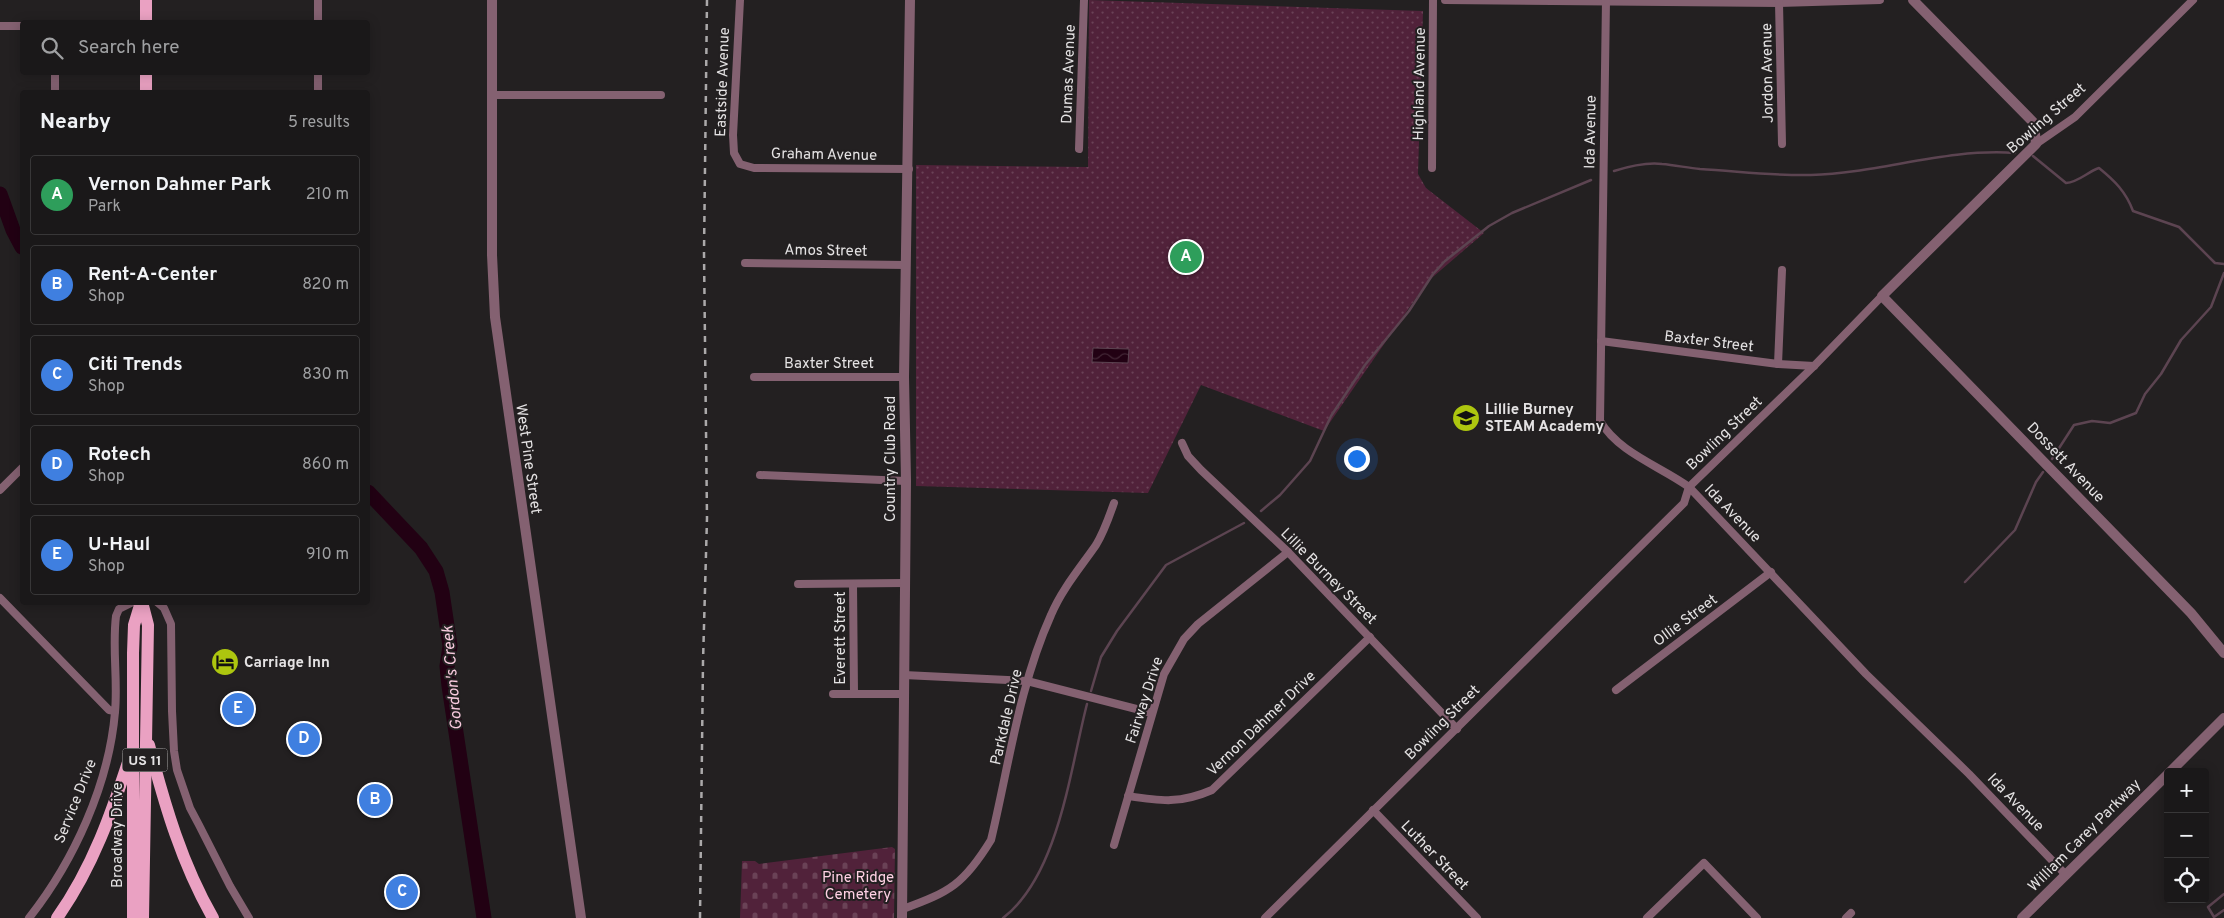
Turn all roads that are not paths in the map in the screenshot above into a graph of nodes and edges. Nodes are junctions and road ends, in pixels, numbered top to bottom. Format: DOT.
graph roads {
  1 [pos="146,0"];
  2 [pos="318,0"];
  3 [pos="492,0"];
  4 [pos="740,0"];
  5 [pos="910,0"];
  6 [pos="1084,0"];
  7 [pos="1433,0"];
  8 [pos="1445,0"];
  9 [pos="1880,0"];
  10 [pos="1913,0"];
  11 [pos="2193,0"];
  12 [pos="1606,1"];
  13 [pos="1779,3"];
  14 [pos="146,20"];
  15 [pos="318,20"];
  16 [pos="0,26"];
  17 [pos="20,26"];
  18 [pos="55,75"];
  19 [pos="146,75"];
  20 [pos="318,75"];
  21 [pos="55,90"];
  22 [pos="146,90"];
  23 [pos="318,90"];
  24 [pos="492,95"];
  25 [pos="661,95"];
  26 [pos="1782,144"];
  27 [pos="2036,144"];
  28 [pos="1079,149"];
  29 [pos="740,164"];
  30 [pos="1432,168"];
  31 [pos="909,169"];
  32 [pos="745,263"];
  33 [pos="906,265"];
  34 [pos="1782,270"];
  35 [pos="1882,296"];
  36 [pos="1601,341"];
  37 [pos="1778,364"];
  38 [pos="1814,366"];
  39 [pos="754,377"];
  40 [pos="904,377"];
  41 [pos="1182,443"];
  42 [pos="20,470"];
  43 [pos="760,475"];
  44 [pos="906,481"];
  45 [pos="1689,487"];
  46 [pos="0,490"];
  47 [pos="1114,503"];
  48 [pos="1288,552"];
  49 [pos="1771,572"];
  50 [pos="904,583"];
  51 [pos="798,584"];
  52 [pos="853,584"];
  53 [pos="0,598"];
  54 [pos="127,605"];
  55 [pos="140,605"];
  56 [pos="142,605"];
  57 [pos="160,605"];
  58 [pos="1370,636"];
  59 [pos="2224,654"];
  60 [pos="904,675"];
  61 [pos="1027,682"];
  62 [pos="1616,690"];
  63 [pos="854,693"];
  64 [pos="832,694"];
  65 [pos="904,694"];
  66 [pos="115,711"];
  67 [pos="1152,714"];
  68 [pos="2224,718"];
  69 [pos="1457,729"];
  70 [pos="146,730"];
  71 [pos="134,741"];
  72 [pos="2174,768"];
  73 [pos="2164,778"];
  74 [pos="1128,796"];
  75 [pos="1372,810"];
  76 [pos="1114,845"];
  77 [pos="2066,875"];
  78 [pos="903,914"];
  79 [pos="29,918"];
  80 [pos="58,918"];
  81 [pos="133,918"];
  82 [pos="143,918"];
  83 [pos="213,918"];
  84 [pos="249,918"];
  85 [pos="581,918"];
  86 [pos="1265,918"];
  87 [pos="1477,918"];
  88 [pos="1647,918"];
  89 [pos="1756,918"];
  90 [pos="2022,918"];
  1 -- 14 [label="main road"];
  2 -- 15 [label="street"];
  3 -- 24 [label="street, West Pine Street"];
  4 -- 29 [label="street, Eastside Avenue"];
  5 -- 31 [label="street, Country Club Road"];
  6 -- 28 [label="street, Dumas Avenue"];
  7 -- 30 [label="street, Highland Avenue"];
  8 -- 12 [label="street"];
  9 -- 13 [label="street"];
  10 -- 27 [label="street"];
  11 -- 27 [label="street, Bowling Street"];
  12 -- 13 [label="street"];
  12 -- 36 [label="street, Ida Avenue"];
  13 -- 26 [label="street, Jordon Avenue"];
  16 -- 17 [label="street"];
  18 -- 21 [label="street"];
  19 -- 22 [label="main road"];
  20 -- 23 [label="street"];
  24 -- 25 [label="street"];
  24 -- 85 [label="street, West Pine Street"];
  27 -- 35 [label="street, Bowling Street"];
  29 -- 31 [label="street, Graham Avenue"];
  31 -- 33 [label="street, Country Club Road"];
  32 -- 33 [label="street, Amos Street"];
  33 -- 40 [label="street, Country Club Road"];
  34 -- 37 [label="street"];
  35 -- 38 [label="street, Bowling Street"];
  35 -- 59 [label="street, Dossett Avenue"];
  36 -- 37 [label="street, Baxter Street"];
  36 -- 45 [label="street, Ida Avenue"];
  37 -- 38 [label="street, Baxter Street"];
  38 -- 45 [label="street, Bowling Street"];
  39 -- 40 [label="street, Baxter Street"];
  40 -- 44 [label="street, Country Club Road"];
  41 -- 48 [label="street, Lillie Burney Street"];
  42 -- 46 [label="street"];
  43 -- 44 [label="street"];
  44 -- 50 [label="street, Country Club Road"];
  45 -- 49 [label="street, Ida Avenue"];
  45 -- 69 [label="street, Bowling Street"];
  47 -- 61 [label="street, Parkdale Drive"];
  48 -- 58 [label="street, Lillie Burney Street"];
  48 -- 67 [label="street, Fairway Drive"];
  49 -- 62 [label="street, Ollie Street"];
  49 -- 77 [label="street, Ida Avenue"];
  50 -- 52 [label="street"];
  50 -- 60 [label="street, Country Club Road"];
  51 -- 52 [label="street"];
  52 -- 63 [label="street, Everett Street"];
  53 -- 66 [label="street"];
  54 -- 66 [label="street, Service Drive"];
  55 -- 71 [label="main road, Broadway Drive / US 11"];
  56 -- 70 [label="main road, Broadway Drive / US 11"];
  57 -- 84 [label="street"];
  58 -- 69 [label="street, Lillie Burney Street"];
  58 -- 74 [label="street, Vernon Dahmer Drive"];
  60 -- 61 [label="street"];
  60 -- 65 [label="street, Country Club Road"];
  61 -- 67 [label="street"];
  61 -- 78 [label="street, Parkdale Drive"];
  63 -- 64 [label="street, Everett Street"];
  63 -- 65 [label="street, Everett Street"];
  65 -- 78 [label="street, Country Club Road"];
  66 -- 79 [label="street, Service Drive"];
  67 -- 74 [label="street, Fairway Drive"];
  68 -- 72 [label="street, William Carey Parkway"];
  69 -- 75 [label="street, Bowling Street"];
  70 -- 82 [label="main road, Broadway Drive / US 11"];
  70 -- 83 [label="main road"];
  71 -- 80 [label="main road"];
  71 -- 81 [label="main road, Broadway Drive / US 11"];
  73 -- 77 [label="street, William Carey Parkway"];
  74 -- 76 [label="street, Fairway Drive"];
  75 -- 86 [label="street, Bowling Street"];
  75 -- 87 [label="street, Luther Street"];
  77 -- 90 [label="street, William Carey Parkway"];
  88 -- 89 [label="street"];
}
